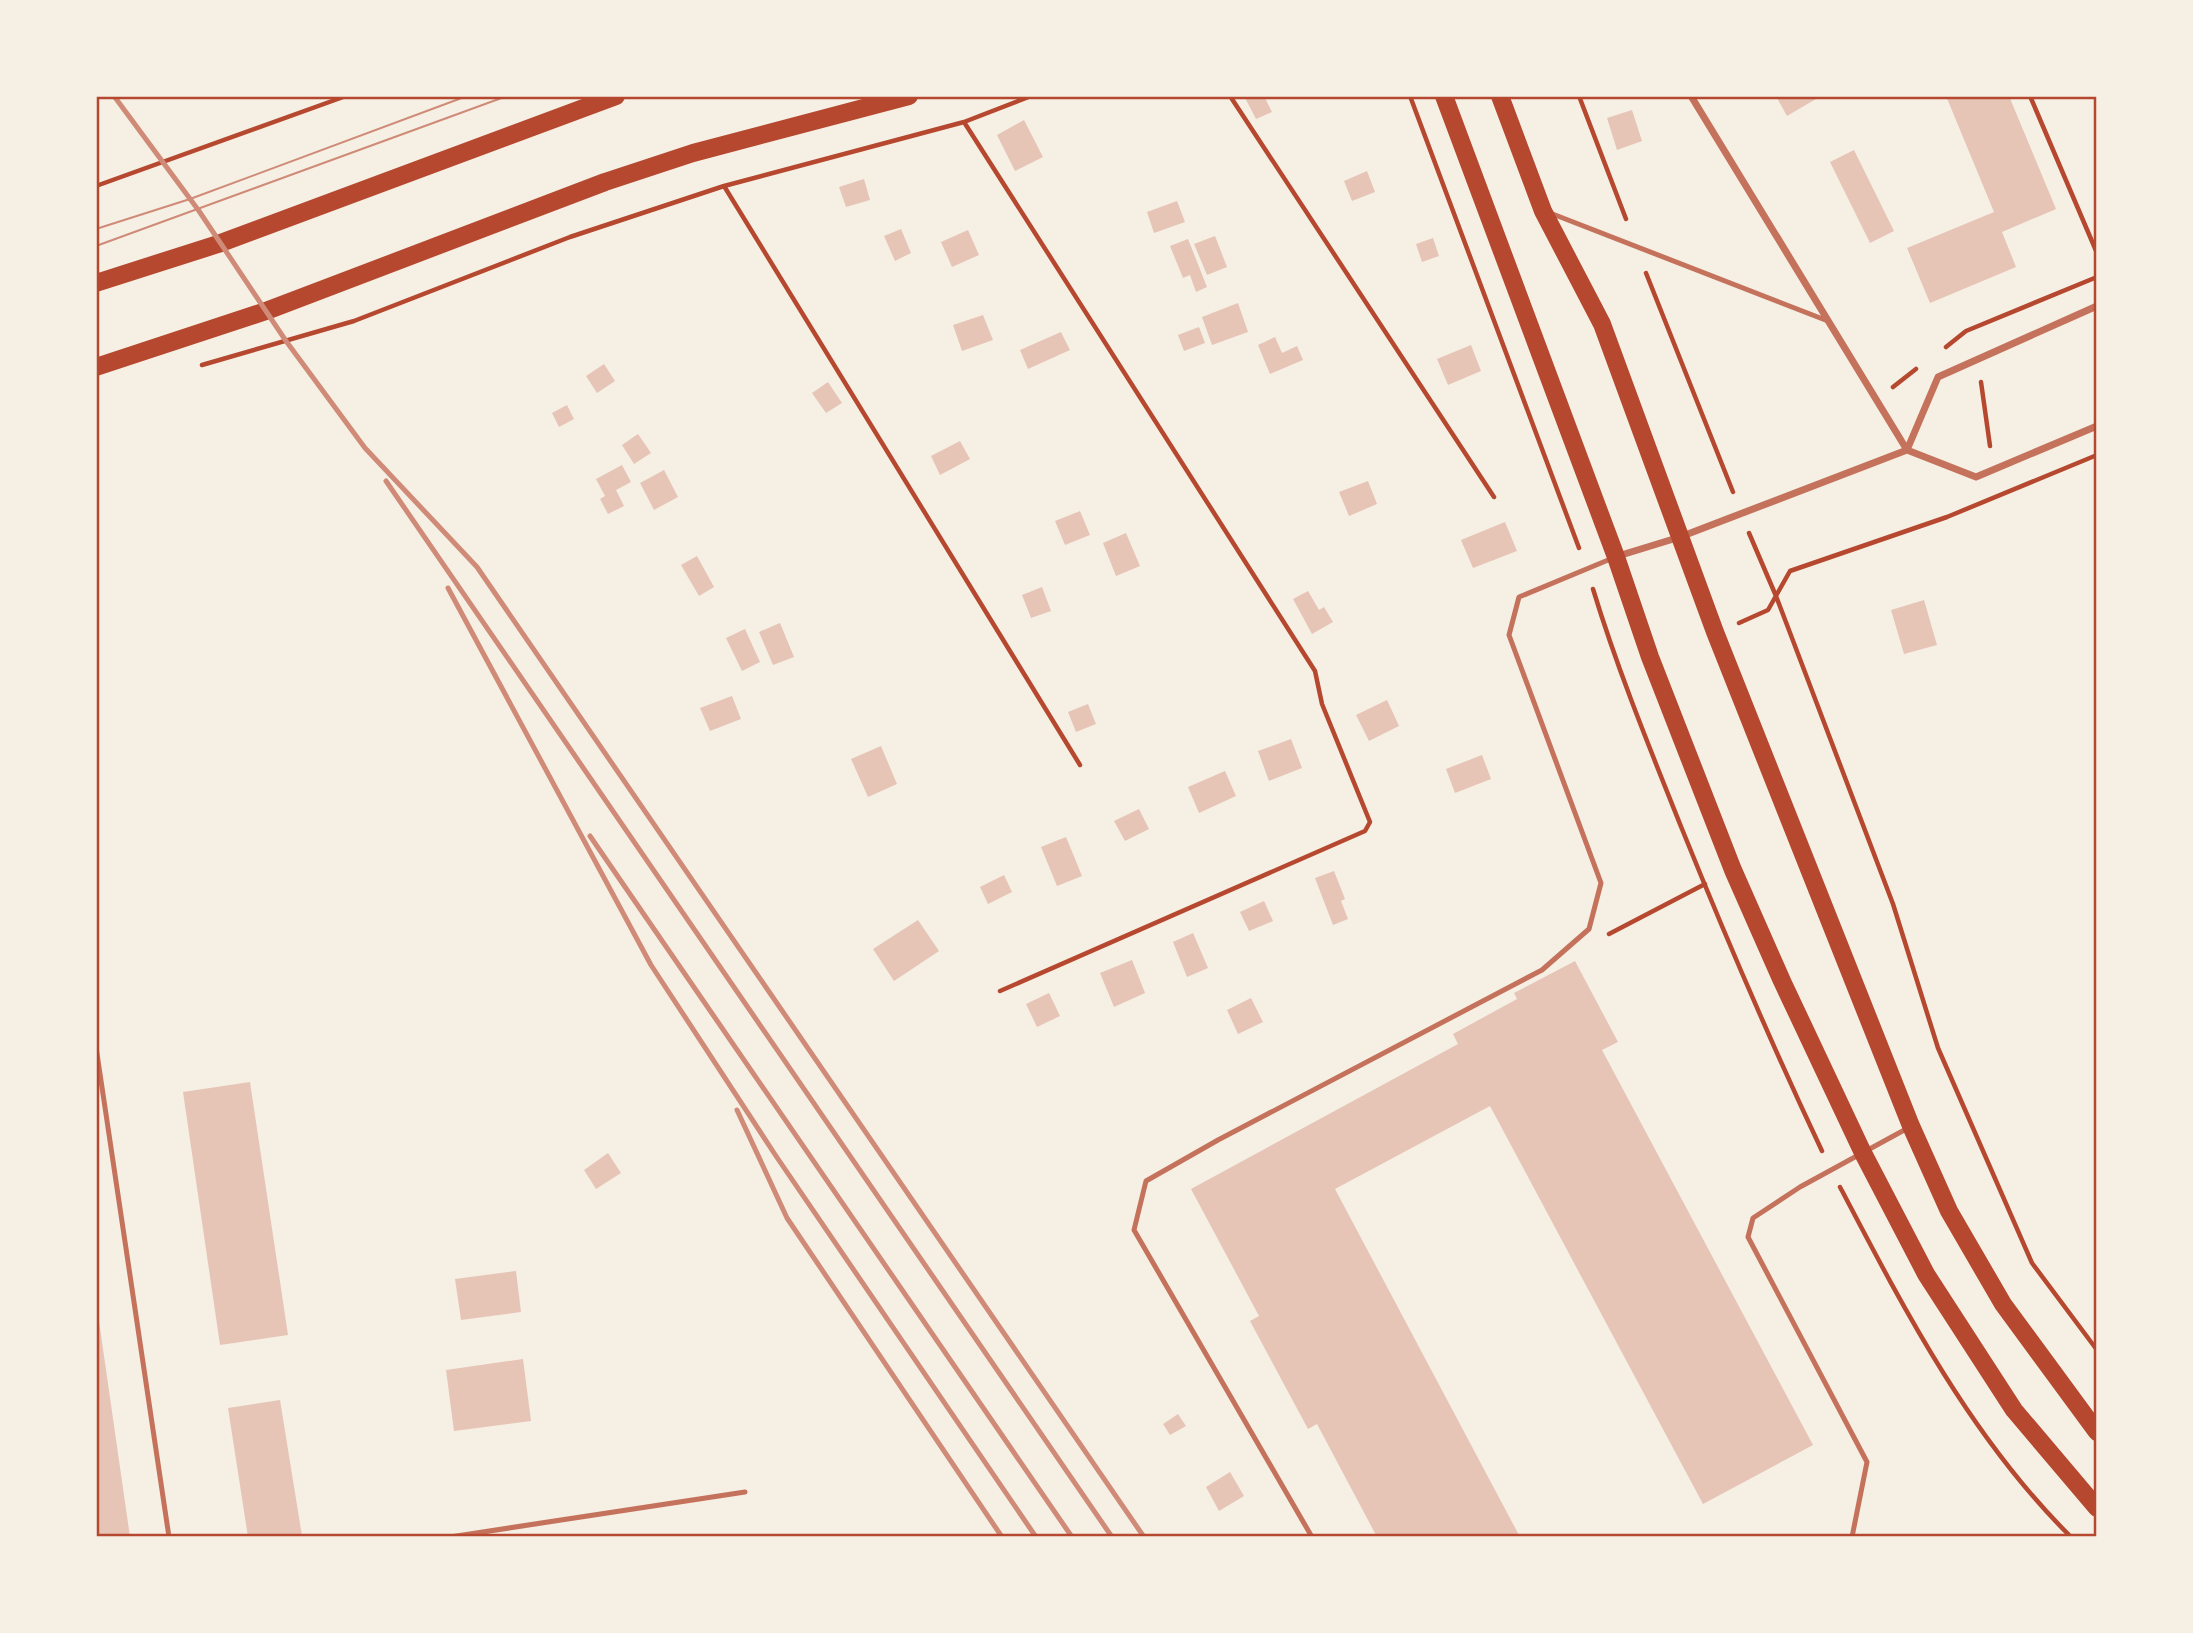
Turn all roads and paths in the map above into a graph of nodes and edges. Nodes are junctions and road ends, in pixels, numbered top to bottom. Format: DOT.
graph roads {
  1 [pos="346,96"];
  2 [pos="616,96"];
  3 [pos="909,96"];
  4 [pos="1031,96"];
  5 [pos="1230,96"];
  6 [pos="1444,96"];
  7 [pos="1500,96"];
  8 [pos="1579,96"];
  9 [pos="1690,96"];
  10 [pos="2030,96"];
  11 [pos="964,122"];
  12 [pos="96,186"];
  13 [pos="724,186"];
  14 [pos="1543,211"];
  15 [pos="1635,244"];
  16 [pos="2097,253"];
  17 [pos="96,283"];
  18 [pos="2097,306"];
  19 [pos="1828,321"];
  20 [pos="1966,331"];
  21 [pos="1978,357"];
  22 [pos="197,366"];
  23 [pos="96,367"];
  24 [pos="2097,426"];
  25 [pos="1907,450"];
  26 [pos="2097,455"];
  27 [pos="1994,470"];
  28 [pos="2005,494"];
  29 [pos="1494,498"];
  30 [pos="1741,514"];
  31 [pos="1680,537"];
  32 [pos="1616,557"];
  33 [pos="1776,596"];
  34 [pos="1756,616"];
  35 [pos="1080,765"];
  36 [pos="1705,884"];
  37 [pos="1600,939"];
  38 [pos="1000,991"];
  39 [pos="96,1047"];
  40 [pos="1910,1126"];
  41 [pos="1863,1153"];
  42 [pos="2097,1350"];
  43 [pos="2097,1432"];
  44 [pos="746,1492"];
  45 [pos="2097,1508"];
  46 [pos="169,1537"];
  47 [pos="450,1537"];
  48 [pos="1312,1537"];
  49 [pos="1852,1537"];
  1 -- 12 [label="path"];
  2 -- 17 [label="main road"];
  3 -- 23 [label="main road"];
  4 -- 11 [label="path"];
  5 -- 29 [label="path"];
  6 -- 32 [label="main road"];
  7 -- 14 [label="main road"];
  8 -- 15 [label="path"];
  9 -- 19 [label="street"];
  10 -- 16 [label="path"];
  11 -- 13 [label="path"];
  11 -- 38 [label="path"];
  13 -- 22 [label="path"];
  13 -- 35 [label="path"];
  14 -- 15 [label="lane"];
  14 -- 31 [label="main road"];
  15 -- 19 [label="lane"];
  15 -- 30 [label="path"];
  18 -- 21 [label="street"];
  19 -- 25 [label="street"];
  20 -- 21 [label="path"];
  21 -- 25 [label="street"];
  21 -- 27 [label="path"];
  24 -- 27 [label="street"];
  25 -- 27 [label="street"];
  25 -- 30 [label="street"];
  26 -- 28 [label="path"];
  27 -- 28 [label="path"];
  28 -- 33 [label="path"];
  30 -- 31 [label="street"];
  30 -- 33 [label="path"];
  31 -- 32 [label="street"];
  31 -- 40 [label="main road"];
  32 -- 41 [label="main road"];
  32 -- 48 [label="lane"];
  33 -- 34 [label="path"];
  33 -- 42 [label="path"];
  36 -- 37 [label="path"];
  39 -- 46 [label="lane"];
  40 -- 41 [label="lane"];
  40 -- 43 [label="main road"];
  41 -- 45 [label="main road"];
  41 -- 49 [label="lane"];
  44 -- 47 [label="lane"];
}
